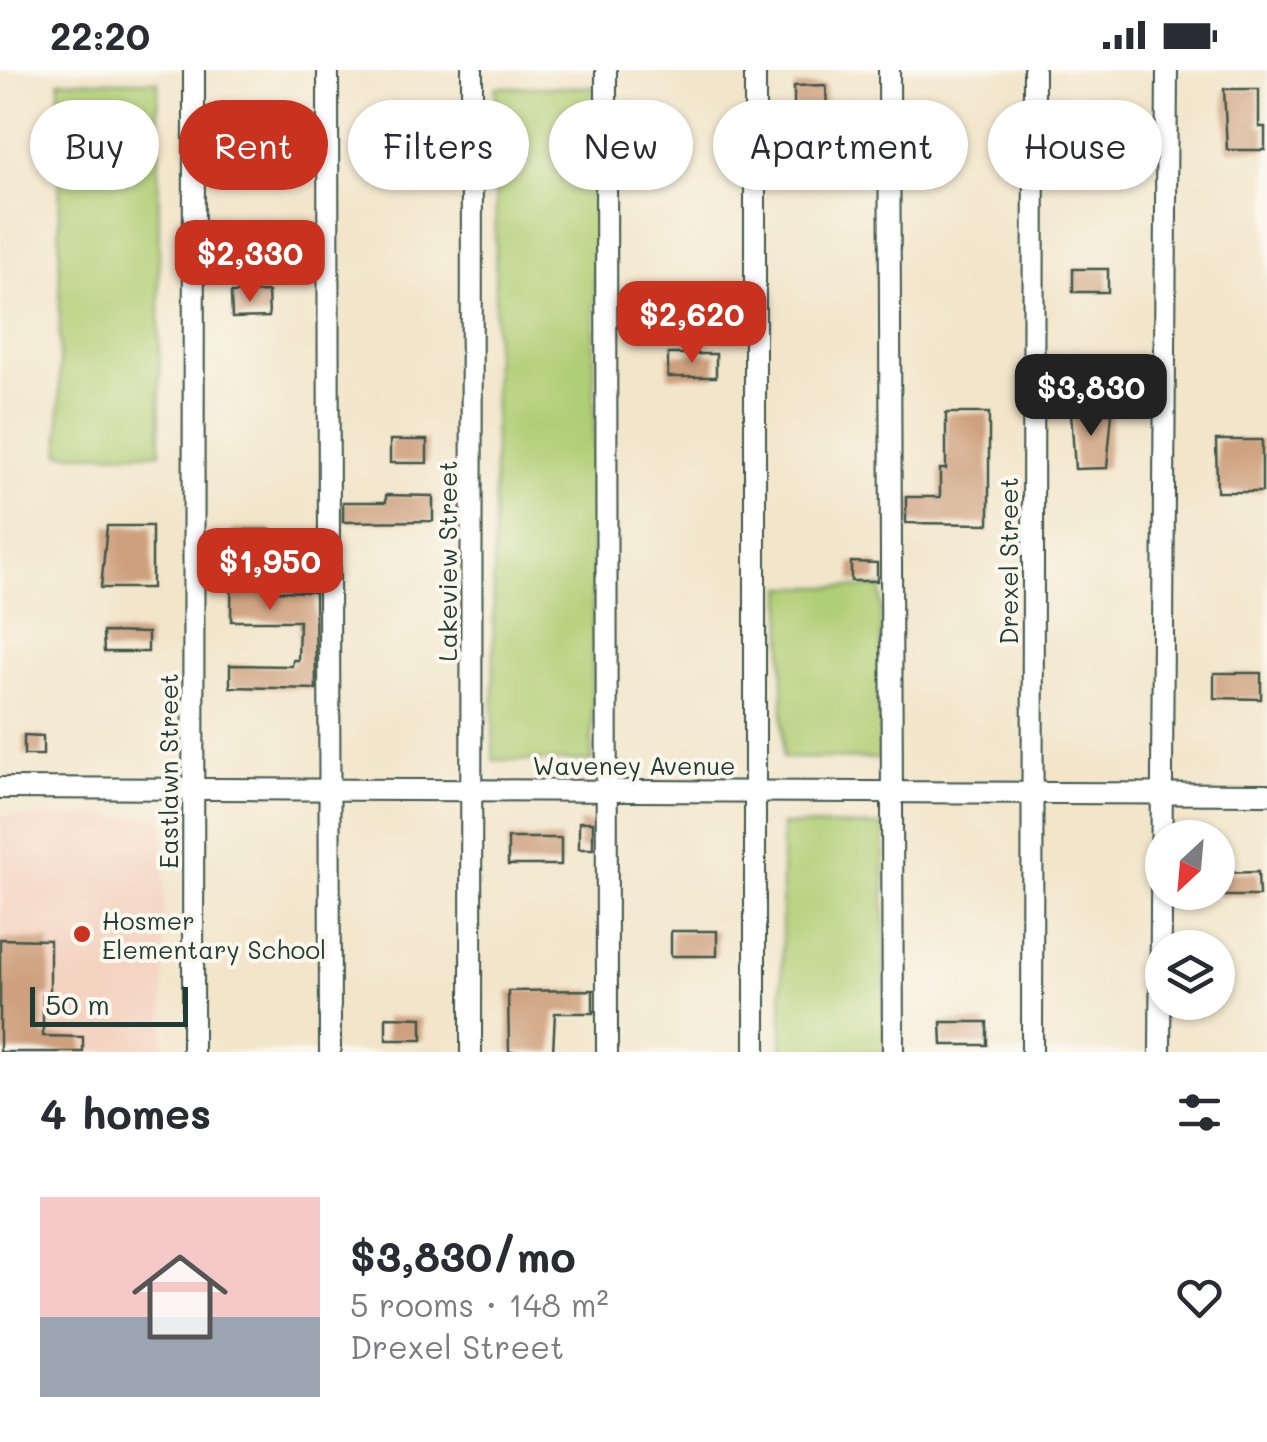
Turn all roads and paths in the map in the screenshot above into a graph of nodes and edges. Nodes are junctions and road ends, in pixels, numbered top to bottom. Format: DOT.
graph roads {
  1 [pos="194,70"];
  2 [pos="328,70"];
  3 [pos="472,70"];
  4 [pos="606,70"];
  5 [pos="755,70"];
  6 [pos="890,70"];
  7 [pos="1034,70"];
  8 [pos="1166,70"];
  9 [pos="0,788"];
  10 [pos="193,789"];
  11 [pos="328,789"];
  12 [pos="472,790"];
  13 [pos="606,790"];
  14 [pos="755,791"];
  15 [pos="892,792"];
  16 [pos="1032,792"];
  17 [pos="1161,793"];
  18 [pos="1267,794"];
  19 [pos="193,1052"];
  20 [pos="330,1052"];
  21 [pos="471,1052"];
  22 [pos="607,1052"];
  23 [pos="755,1052"];
  24 [pos="892,1052"];
  25 [pos="1032,1052"];
  26 [pos="1160,1052"];
  1 -- 10 [label="street, Eastlawn Street"];
  2 -- 11 [label="street"];
  3 -- 12 [label="street, Lakeview Street"];
  4 -- 13 [label="street"];
  5 -- 14 [label="street"];
  6 -- 15 [label="street"];
  7 -- 16 [label="street, Drexel Street"];
  8 -- 17 [label="street"];
  9 -- 10 [label="street, Waveney Avenue"];
  10 -- 11 [label="street, Waveney Avenue"];
  10 -- 19 [label="street, Eastlawn Street"];
  11 -- 12 [label="street, Waveney Avenue"];
  11 -- 20 [label="street"];
  12 -- 13 [label="street, Waveney Avenue"];
  12 -- 21 [label="street, Lakeview Street"];
  13 -- 14 [label="street, Waveney Avenue"];
  13 -- 22 [label="street"];
  14 -- 15 [label="street, Waveney Avenue"];
  14 -- 23 [label="street"];
  15 -- 16 [label="street, Waveney Avenue"];
  15 -- 24 [label="street"];
  16 -- 17 [label="street, Waveney Avenue"];
  16 -- 25 [label="street, Drexel Street"];
  17 -- 18 [label="street, Waveney Avenue"];
  17 -- 26 [label="street"];
}
